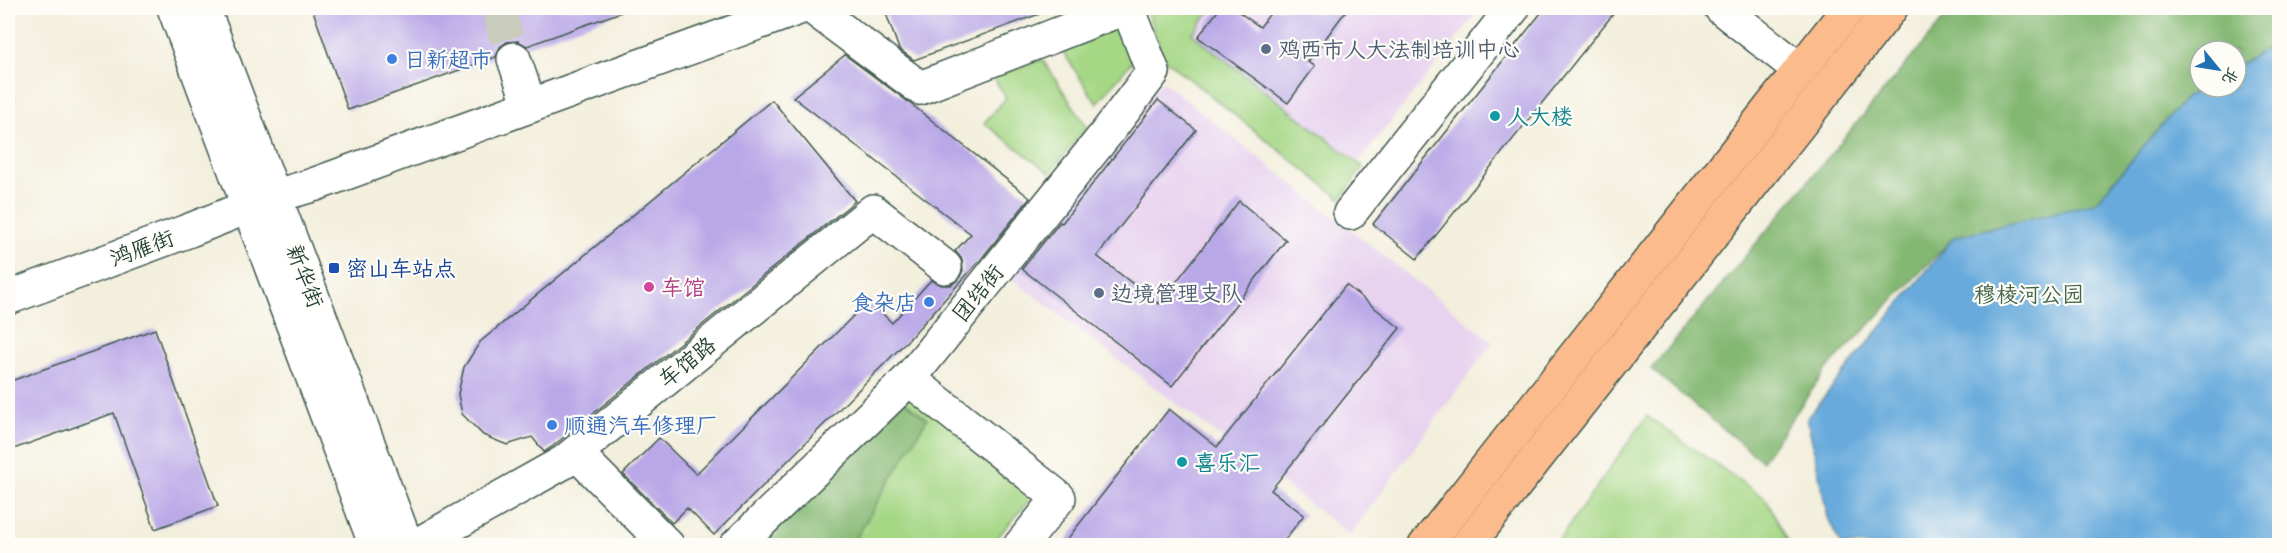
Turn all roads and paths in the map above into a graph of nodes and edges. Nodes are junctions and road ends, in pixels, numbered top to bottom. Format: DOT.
graph roads {
  1 [pos="174,8"];
  2 [pos="203,8"];
  3 [pos="799,8"];
  4 [pos="813,8"];
  5 [pos="1126,8"];
  6 [pos="1513,8"];
  7 [pos="1721,8"];
  8 [pos="1849,8"];
  9 [pos="1891,8"];
  10 [pos="763,14"];
  11 [pos="514,59"];
  12 [pos="1800,70"];
  13 [pos="530,106"];
  14 [pos="262,202"];
  15 [pos="1350,213"];
  16 [pos="945,267"];
  17 [pos="8,298"];
  18 [pos="909,379"];
  19 [pos="576,453"];
  20 [pos="376,546"];
  21 [pos="407,546"];
  22 [pos="415,546"];
  23 [pos="668,546"];
  24 [pos="736,546"];
  25 [pos="1020,546"];
  26 [pos="1425,546"];
  27 [pos="1467,546"];
  1 -- 14 [label="street, 新华街"];
  2 -- 14 [label="street, 新华街"];
  3 -- 10 [label="street, 鸿雁街"];
  4 -- 5 [label="street"];
  5 -- 18 [label="street, 团结街"];
  6 -- 15 [label="street"];
  7 -- 12 [label="street"];
  8 -- 12 [label="main road"];
  9 -- 27 [label="main road"];
  10 -- 13 [label="street, 鸿雁街"];
  11 -- 13 [label="street"];
  12 -- 26 [label="main road"];
  13 -- 14 [label="street, 鸿雁街"];
  14 -- 17 [label="street, 鸿雁街"];
  14 -- 20 [label="street, 新华街"];
  14 -- 21 [label="street, 新华街"];
  16 -- 19 [label="street, 车馆路"];
  18 -- 24 [label="street, 团结街"];
  18 -- 25 [label="street"];
  19 -- 22 [label="street, 车馆路"];
  19 -- 23 [label="street"];
}
